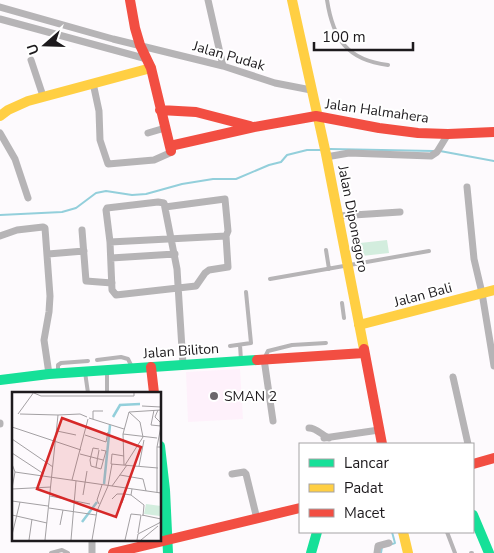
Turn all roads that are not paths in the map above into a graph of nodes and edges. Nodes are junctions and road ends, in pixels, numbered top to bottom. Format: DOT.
graph roads {
  1 [pos="130,0"];
  2 [pos="208,0"];
  3 [pos="292,0"];
  4 [pos="327,0"];
  5 [pos="0,7"];
  6 [pos="0,20"];
  7 [pos="140,45"];
  8 [pos="31,60"];
  9 [pos="149,63"];
  10 [pos="388,65"];
  11 [pos="223,66"];
  12 [pos="93,83"];
  13 [pos="311,90"];
  14 [pos="43,96"];
  15 [pos="160,110"];
  16 [pos="0,116"];
  17 [pos="316,116"];
  18 [pos="254,127"];
  19 [pos="165,128"];
  20 [pos="494,132"];
  21 [pos="0,133"];
  22 [pos="148,133"];
  23 [pos="448,134"];
  24 [pos="171,149"];
  25 [pos="325,151"];
  26 [pos="467,187"];
  27 [pos="28,198"];
  28 [pos="165,206"];
  29 [pos="400,212"];
  30 [pos="338,216"];
  31 [pos="355,222"];
  32 [pos="82,230"];
  33 [pos="356,231"];
  34 [pos="341,233"];
  35 [pos="0,236"];
  36 [pos="226,236"];
  37 [pos="172,239"];
  38 [pos="110,242"];
  39 [pos="326,250"];
  40 [pos="429,251"];
  41 [pos="84,252"];
  42 [pos="48,254"];
  43 [pos="175,254"];
  44 [pos="111,258"];
  45 [pos="361,263"];
  46 [pos="348,266"];
  47 [pos="330,269"];
  48 [pos="270,279"];
  49 [pos="112,283"];
  50 [pos="179,288"];
  51 [pos="494,290"];
  52 [pos="246,292"];
  53 [pos="482,294"];
  54 [pos="342,303"];
  55 [pos="356,310"];
  56 [pos="343,312"];
  57 [pos="344,318"];
  58 [pos="359,326"];
  59 [pos="326,344"];
  60 [pos="240,345"];
  61 [pos="230,346"];
  62 [pos="364,353"];
  63 [pos="264,359"];
  64 [pos="97,360"];
  65 [pos="88,361"];
  66 [pos="241,361"];
  67 [pos="183,365"];
  68 [pos="494,366"];
  69 [pos="151,367"];
  70 [pos="132,369"];
  71 [pos="107,371"];
  72 [pos="85,372"];
  73 [pos="54,373"];
  74 [pos="453,377"];
  75 [pos="0,380"];
  76 [pos="88,392"];
  77 [pos="107,392"];
  78 [pos="154,392"];
  79 [pos="273,421"];
  80 [pos="309,428"];
  81 [pos="379,430"];
  82 [pos="382,443"];
  83 [pos="468,443"];
  84 [pos="161,458"];
  85 [pos="494,458"];
  86 [pos="474,464"];
  87 [pos="232,474"];
  88 [pos="299,508"];
  89 [pos="474,518"];
  90 [pos="256,519"];
  91 [pos="317,533"];
  92 [pos="403,533"];
  93 [pos="447,533"];
  94 [pos="92,540"];
  95 [pos="168,541"];
  96 [pos="389,543"];
  97 [pos="51,553"];
  98 [pos="68,553"];
  99 [pos="92,553"];
  100 [pos="113,553"];
  101 [pos="168,553"];
  102 [pos="311,553"];
  103 [pos="377,553"];
  104 [pos="408,553"];
  105 [pos="455,553"];
  106 [pos="489,553"];
  1 -- 7 [label="main road"];
  2 -- 11 [label="street"];
  3 -- 13 [label="main road, Jalan Diponegoro"];
  4 -- 10 [label="lane"];
  5 -- 7 [label="street, Jalan Pudak"];
  6 -- 9 [label="street"];
  7 -- 9 [label="main road"];
  7 -- 11 [label="street, Jalan Pudak"];
  8 -- 14 [label="street"];
  9 -- 12 [label="main road"];
  9 -- 15 [label="main road"];
  11 -- 13 [label="street, Jalan Pudak"];
  12 -- 14 [label="main road"];
  12 -- 24 [label="street"];
  13 -- 17 [label="main road, Jalan Diponegoro"];
  14 -- 16 [label="main road"];
  15 -- 18 [label="main road"];
  15 -- 19 [label="main road"];
  17 -- 18 [label="main road"];
  17 -- 23 [label="main road, Jalan Halmahera"];
  17 -- 25 [label="main road, Jalan Diponegoro"];
  18 -- 24 [label="main road"];
  19 -- 22 [label="street"];
  19 -- 24 [label="main road"];
  20 -- 23 [label="main road, Jalan Halmahera"];
  21 -- 27 [label="street"];
  23 -- 25 [label="street"];
  25 -- 30 [label="main road, Jalan Diponegoro"];
  26 -- 53 [label="street"];
  28 -- 36 [label="street"];
  28 -- 37 [label="street"];
  28 -- 38 [label="street"];
  29 -- 30 [label="street"];
  30 -- 34 [label="main road, Jalan Diponegoro"];
  31 -- 33 [label="lane"];
  32 -- 41 [label="street"];
  33 -- 34 [label="lane"];
  33 -- 45 [label="lane"];
  34 -- 46 [label="main road, Jalan Diponegoro"];
  35 -- 42 [label="street"];
  36 -- 37 [label="street"];
  36 -- 50 [label="street"];
  37 -- 38 [label="street"];
  37 -- 43 [label="street"];
  38 -- 44 [label="street"];
  39 -- 47 [label="lane"];
  40 -- 45 [label="lane"];
  41 -- 42 [label="street"];
  41 -- 49 [label="street"];
  42 -- 73 [label="street"];
  43 -- 44 [label="street"];
  43 -- 50 [label="street"];
  44 -- 49 [label="street"];
  45 -- 46 [label="lane"];
  46 -- 47 [label="lane"];
  46 -- 55 [label="main road, Jalan Diponegoro"];
  47 -- 48 [label="lane"];
  49 -- 50 [label="street"];
  50 -- 67 [label="street"];
  51 -- 53 [label="main road, Jalan Bali"];
  52 -- 60 [label="lane"];
  53 -- 58 [label="main road, Jalan Bali"];
  53 -- 68 [label="street"];
  54 -- 56 [label="lane"];
  55 -- 56 [label="lane"];
  55 -- 58 [label="main road, Jalan Diponegoro"];
  56 -- 57 [label="lane"];
  58 -- 62 [label="main road, Jalan Diponegoro"];
  59 -- 63 [label="lane"];
  60 -- 61 [label="lane"];
  60 -- 66 [label="lane"];
  62 -- 63 [label="main road, Jalan Biliton"];
  62 -- 81 [label="main road, Jalan Diponegoro"];
  63 -- 66 [label="main road, Jalan Biliton"];
  63 -- 79 [label="street"];
  64 -- 70 [label="lane"];
  65 -- 73 [label="lane"];
  66 -- 67 [label="main road, Jalan Biliton"];
  67 -- 69 [label="main road, Jalan Biliton"];
  69 -- 70 [label="main road, Jalan Biliton"];
  69 -- 78 [label="main road"];
  70 -- 71 [label="main road, Jalan Biliton"];
  71 -- 72 [label="main road, Jalan Biliton"];
  71 -- 77 [label="lane"];
  72 -- 73 [label="main road, Jalan Biliton"];
  72 -- 76 [label="lane"];
  73 -- 75 [label="main road, Jalan Biliton"];
  74 -- 83 [label="street"];
  80 -- 81 [label="street"];
  81 -- 82 [label="main road, Jalan Diponegoro"];
  84 -- 95 [label="main road"];
  85 -- 86 [label="main road"];
  87 -- 90 [label="street"];
  88 -- 90 [label="main road"];
  89 -- 106 [label="main road"];
  90 -- 95 [label="main road"];
  91 -- 102 [label="main road"];
  92 -- 104 [label="main road"];
  93 -- 105 [label="lane"];
  94 -- 99 [label="street"];
  95 -- 100 [label="main road"];
  95 -- 101 [label="main road"];
  96 -- 103 [label="street"];
  97 -- 98 [label="lane"];
}
